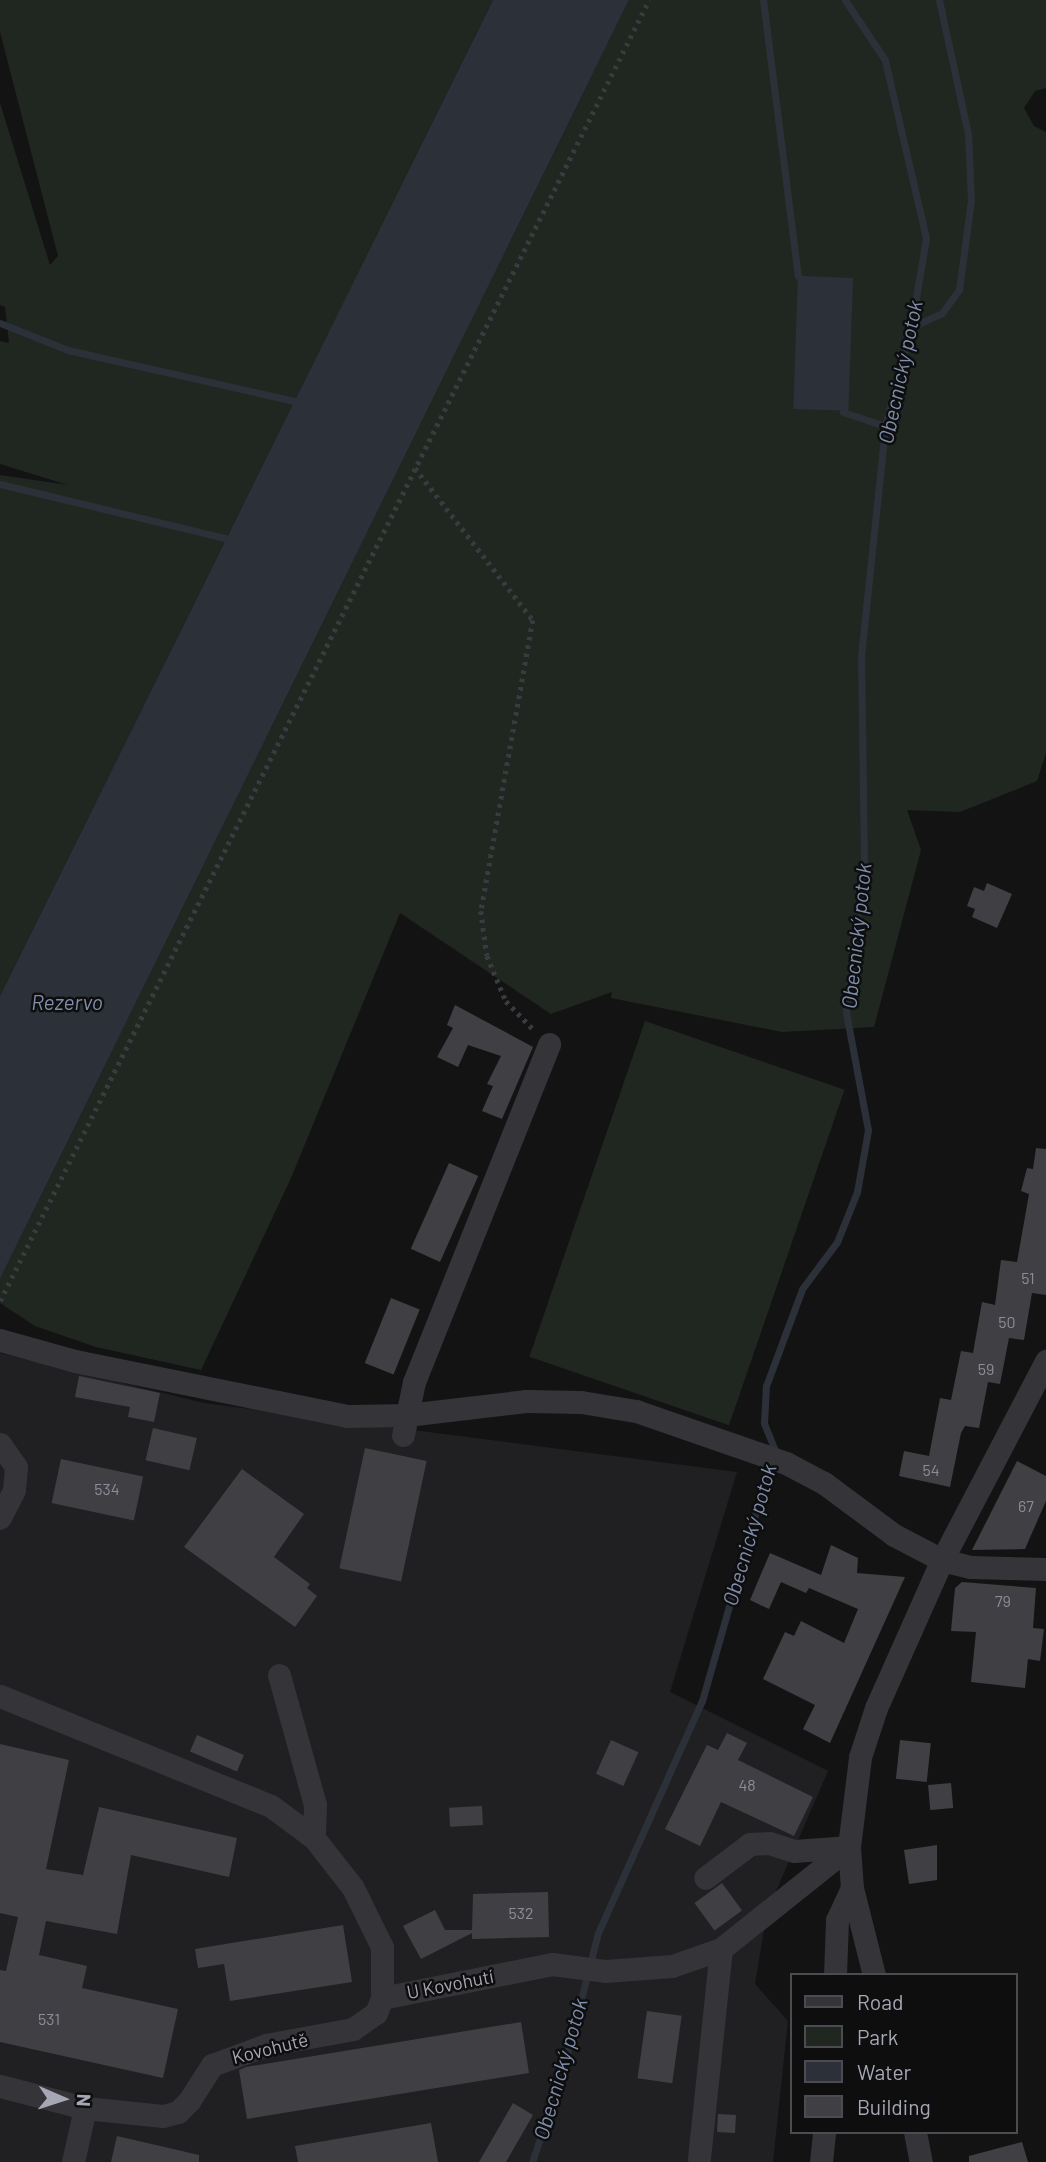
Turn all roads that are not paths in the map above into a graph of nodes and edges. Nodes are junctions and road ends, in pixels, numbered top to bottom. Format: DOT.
graph roads {
  1 [pos="549,1044"];
  2 [pos="0,1340"];
  3 [pos="1046,1360"];
  4 [pos="405,1425"];
  5 [pos="0,1444"];
  6 [pos="0,1518"];
  7 [pos="943,1560"];
  8 [pos="1046,1569"];
  9 [pos="279,1675"];
  10 [pos="0,1696"];
  11 [pos="314,1838"];
  12 [pos="849,1847"];
  13 [pos="705,1878"];
  14 [pos="852,1888"];
  15 [pos="721,1949"];
  16 [pos="835,1973"];
  17 [pos="873,1973"];
  18 [pos="382,1998"];
  19 [pos="0,2086"];
  20 [pos="85,2108"];
  21 [pos="824,2134"];
  22 [pos="915,2134"];
  23 [pos="699,2158"];
  24 [pos="73,2162"];
  25 [pos="821,2162"];
  26 [pos="921,2162"];
  1 -- 4 [label="street"];
  2 -- 4 [label="street"];
  3 -- 7 [label="street"];
  4 -- 7 [label="street"];
  5 -- 6 [label="street"];
  7 -- 8 [label="street"];
  7 -- 12 [label="street"];
  9 -- 11 [label="street"];
  10 -- 11 [label="street, U Kovohutí"];
  11 -- 18 [label="street, U Kovohutí"];
  12 -- 13 [label="street"];
  12 -- 14 [label="street"];
  12 -- 15 [label="street, U Kovohutí"];
  14 -- 16 [label="street"];
  14 -- 17 [label="street"];
  15 -- 18 [label="street, U Kovohutí"];
  15 -- 23 [label="street"];
  18 -- 20 [label="street, Kovohutě"];
  19 -- 20 [label="street, Kovohutě"];
  20 -- 24 [label="street"];
  21 -- 25 [label="street"];
  22 -- 26 [label="street"];
}
